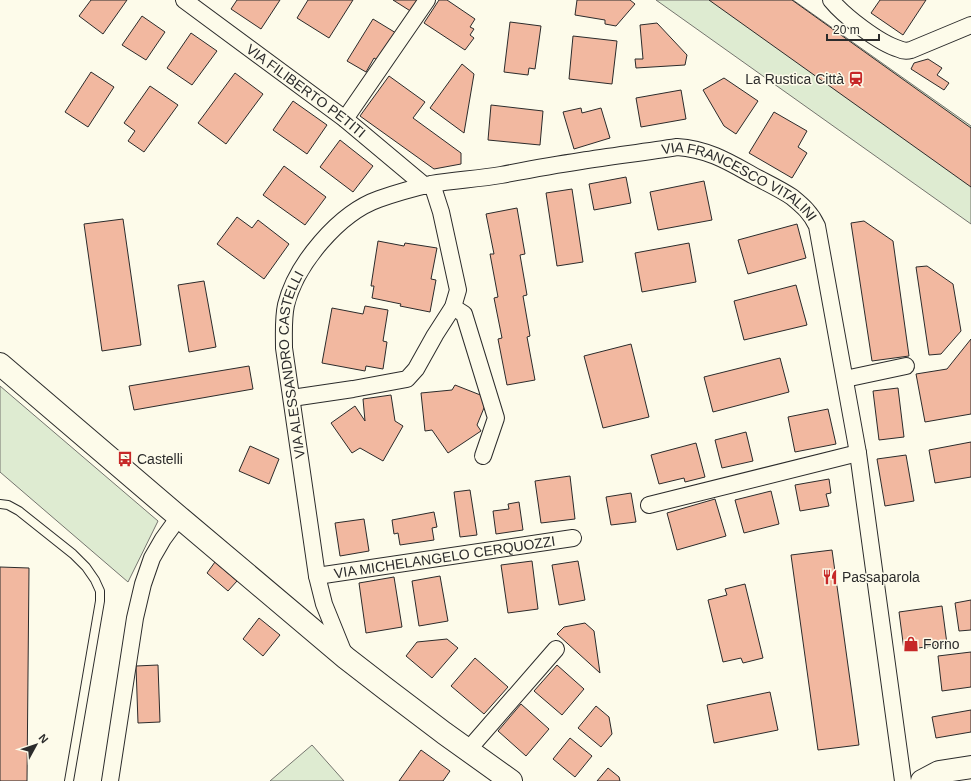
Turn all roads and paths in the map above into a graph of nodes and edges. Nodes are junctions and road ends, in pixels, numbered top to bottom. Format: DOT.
graph roads {
  1 [pos="184,0"];
  2 [pos="427,0"];
  3 [pos="831,0"];
  4 [pos="971,25"];
  5 [pos="345,119"];
  6 [pos="429,185"];
  7 [pos="453,307"];
  8 [pos="0,364"];
  9 [pos="906,366"];
  10 [pos="846,380"];
  11 [pos="292,398"];
  12 [pos="858,453"];
  13 [pos="484,456"];
  14 [pos="0,504"];
  15 [pos="650,505"];
  16 [pos="179,518"];
  17 [pos="573,538"];
  18 [pos="317,576"];
  19 [pos="556,649"];
  20 [pos="346,658"];
  21 [pos="468,750"];
  22 [pos="971,767"];
  23 [pos="932,778"];
  24 [pos="69,781"];
  25 [pos="110,781"];
  26 [pos="511,781"];
  27 [pos="903,781"];
  1 -- 5 [label="street, VIA FILIBERTO PETITI"];
  2 -- 5 [label="street"];
  3 -- 4 [label="street"];
  5 -- 6 [label="street, VIA FILIBERTO PETITI"];
  6 -- 7 [label="street"];
  6 -- 10 [label="street, VIA FRANCESCO VITALINI"];
  6 -- 11 [label="street, VIA ALESSANDRO CASTELLI"];
  7 -- 11 [label="street"];
  7 -- 13 [label="street"];
  8 -- 16 [label="street, VIA ALESSANDRO CASTELLI"];
  9 -- 10 [label="street"];
  10 -- 12 [label="street, VIA FRANCESCO VITALINI"];
  11 -- 18 [label="street, VIA ALESSANDRO CASTELLI"];
  12 -- 15 [label="street"];
  12 -- 27 [label="street, VIA FRANCESCO VITALINI"];
  14 -- 24 [label="lane"];
  16 -- 20 [label="street, VIA ALESSANDRO CASTELLI"];
  16 -- 25 [label="street"];
  17 -- 18 [label="street, VIA MICHELANGELO CERQUOZZI"];
  18 -- 20 [label="street, VIA ALESSANDRO CASTELLI"];
  19 -- 21 [label="street"];
  20 -- 21 [label="street, VIA ALESSANDRO CASTELLI"];
  21 -- 26 [label="street, VIA ALESSANDRO CASTELLI"];
  22 -- 23 [label="street"];
}
